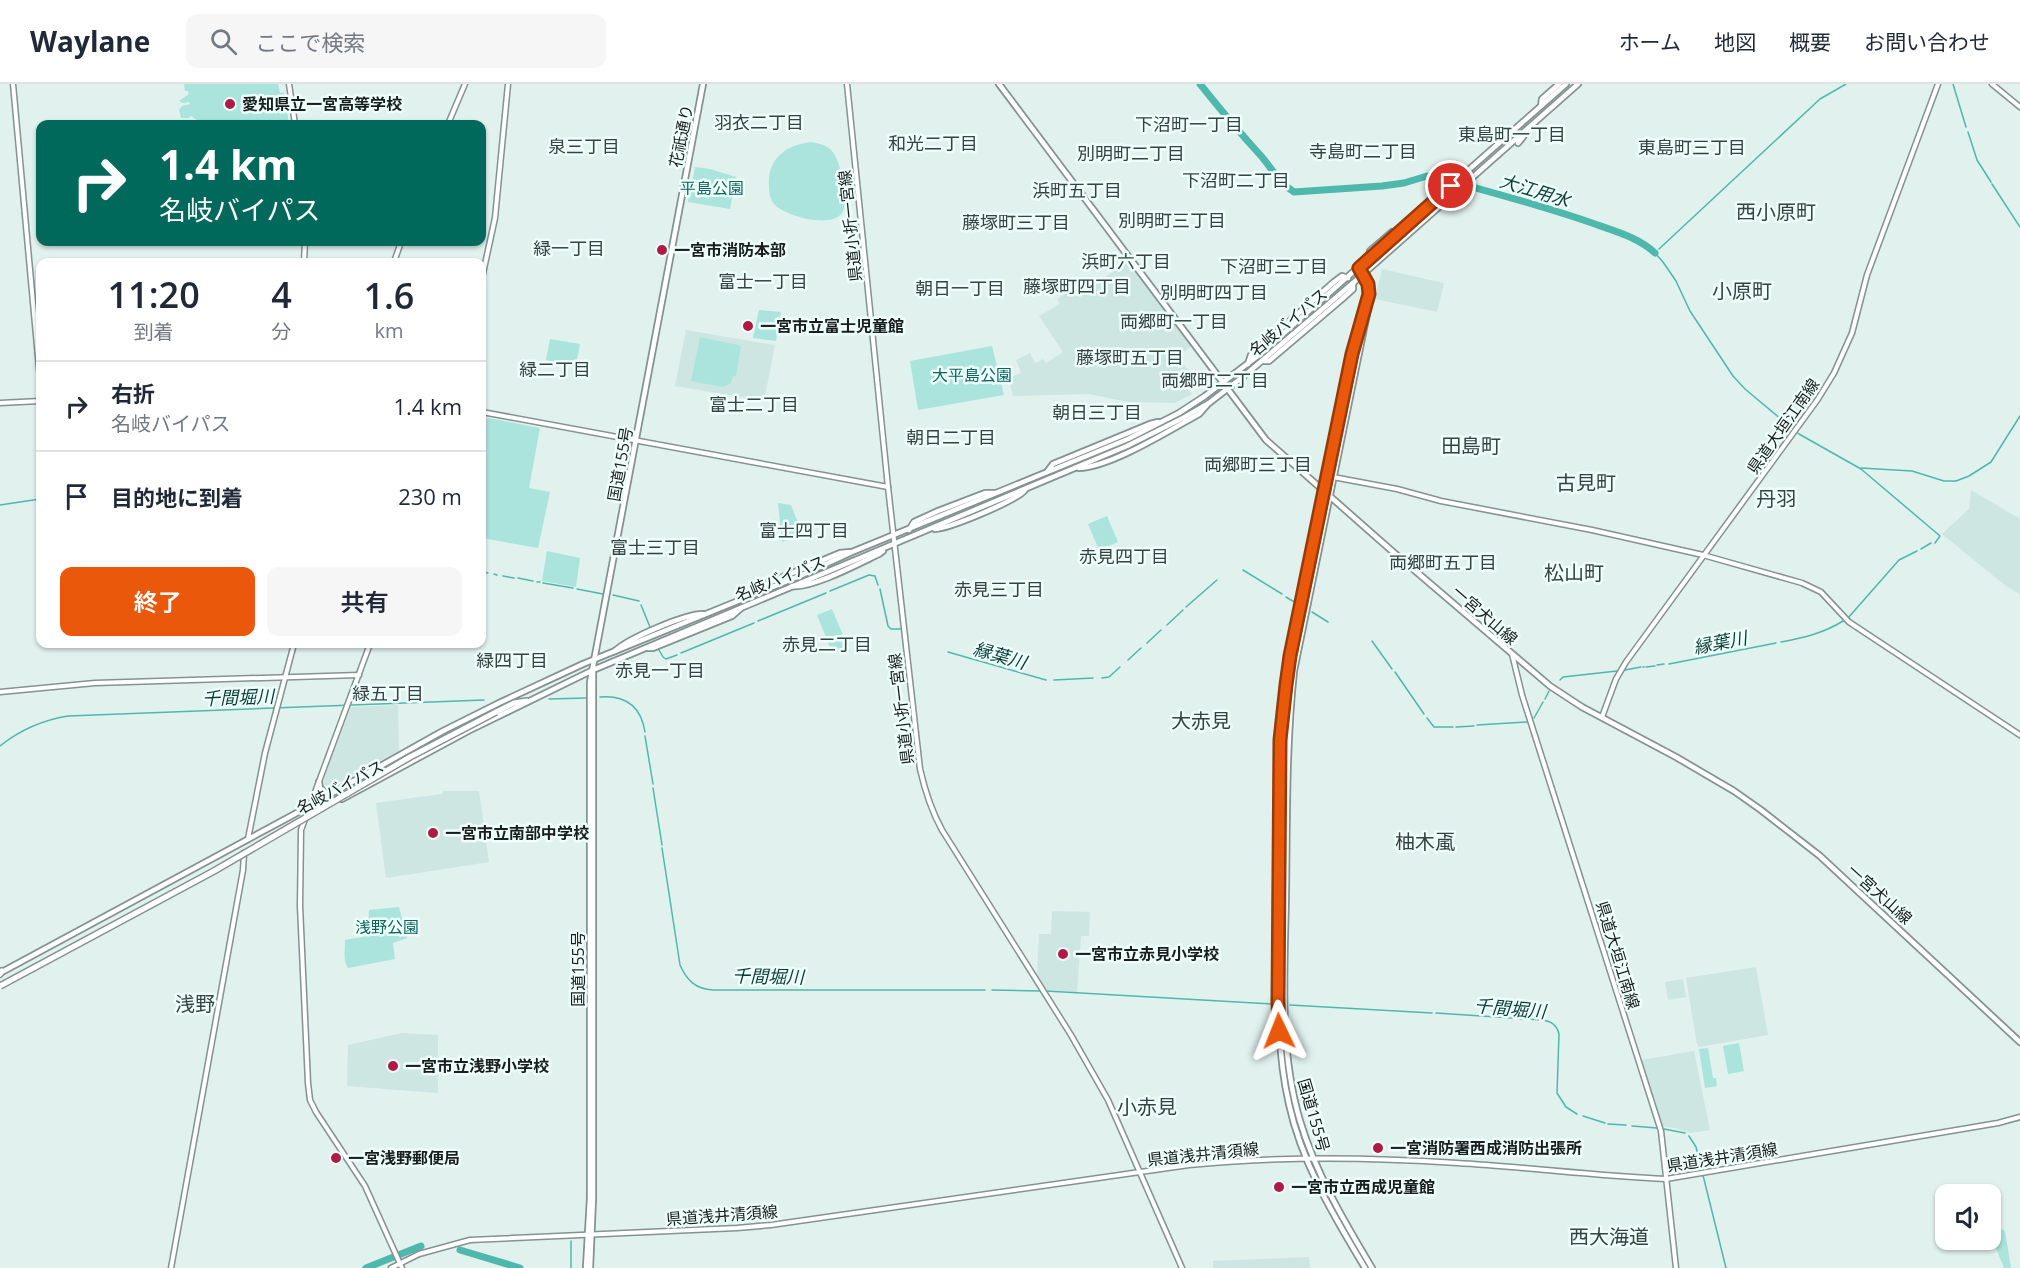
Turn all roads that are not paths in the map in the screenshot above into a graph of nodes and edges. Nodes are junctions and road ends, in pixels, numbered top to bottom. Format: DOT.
graph roads {
  1 [pos="13,84"];
  2 [pos="289,84"];
  3 [pos="465,84"];
  4 [pos="508,84"];
  5 [pos="703,84"];
  6 [pos="847,84"];
  7 [pos="999,84"];
  8 [pos="1559,84"];
  9 [pos="1566,84"];
  10 [pos="1581,84"];
  11 [pos="1938,84"];
  12 [pos="1992,84"];
  13 [pos="1541,106"];
  14 [pos="2020,106"];
  15 [pos="294,120"];
  16 [pos="450,120"];
  17 [pos="1392,232"];
  18 [pos="1404,242"];
  19 [pos="1397,243"];
  20 [pos="1368,260"];
  21 [pos="486,261"];
  22 [pos="670,263"];
  23 [pos="1359,268"];
  24 [pos="1364,274"];
  25 [pos="36,335"];
  26 [pos="1223,384"];
  27 [pos="1227,389"];
  28 [pos="36,401"];
  29 [pos="1209,402"];
  30 [pos="0,404"];
  31 [pos="486,413"];
  32 [pos="1162,422"];
  33 [pos="636,441"];
  34 [pos="1098,446"];
  35 [pos="1127,446"];
  36 [pos="1091,455"];
  37 [pos="1122,455"];
  38 [pos="1076,468"];
  39 [pos="1047,472"];
  40 [pos="1333,477"];
  41 [pos="888,487"];
  42 [pos="1324,490"];
  43 [pos="998,493"];
  44 [pos="979,495"];
  45 [pos="1330,495"];
  46 [pos="971,504"];
  47 [pos="909,530"];
  48 [pos="894,535"];
  49 [pos="895,544"];
  50 [pos="885,549"];
  51 [pos="852,552"];
  52 [pos="1703,555"];
  53 [pos="808,567"];
  54 [pos="835,568"];
  55 [pos="802,575"];
  56 [pos="830,576"];
  57 [pos="790,586"];
  58 [pos="759,593"];
  59 [pos="743,606"];
  60 [pos="706,614"];
  61 [pos="692,627"];
  62 [pos="659,628"];
  63 [pos="687,634"];
  64 [pos="651,637"];
  65 [pos="293,648"];
  66 [pos="369,648"];
  67 [pos="643,649"];
  68 [pos="614,653"];
  69 [pos="1512,654"];
  70 [pos="595,659"];
  71 [pos="593,670"];
  72 [pos="359,675"];
  73 [pos="285,676"];
  74 [pos="0,692"];
  75 [pos="527,700"];
  76 [pos="1602,717"];
  77 [pos="2020,735"];
  78 [pos="319,782"];
  79 [pos="328,795"];
  80 [pos="311,804"];
  81 [pos="306,819"];
  82 [pos="248,839"];
  83 [pos="244,853"];
  84 [pos="1,973"];
  85 [pos="0,986"];
  86 [pos="2020,1042"];
  87 [pos="2020,1117"];
  88 [pos="1307,1159"];
  89 [pos="1314,1160"];
  90 [pos="1141,1172"];
  91 [pos="1666,1179"];
  92 [pos="591,1233"];
  93 [pos="400,1263"];
  94 [pos="171,1268"];
  95 [pos="391,1268"];
  96 [pos="588,1268"];
  97 [pos="1182,1268"];
  98 [pos="1365,1268"];
  99 [pos="1372,1268"];
  100 [pos="1676,1268"];
  1 -- 25 [label="main road"];
  2 -- 15 [label="main road"];
  3 -- 16 [label="main road"];
  4 -- 21 [label="main road"];
  5 -- 22 [label="main road, 花祇通り"];
  6 -- 41 [label="main road, 県道小折一宮線"];
  7 -- 26 [label="main road, 一宮犬山線"];
  8 -- 13 [label="main road"];
  9 -- 13 [label="main road, 名岐バイパス"];
  10 -- 19 [label="main road"];
  11 -- 52 [label="main road, 県道大垣江南線"];
  12 -- 14 [label="main road"];
  13 -- 20 [label="main road, 名岐バイパス"];
  17 -- 20 [label="main road"];
  18 -- 19 [label="main road"];
  19 -- 24 [label="main road"];
  20 -- 23 [label="main road, 名岐バイパス"];
  22 -- 33 [label="main road, 国道155号"];
  23 -- 24 [label="main road, 国道155号"];
  23 -- 26 [label="main road, 名岐バイパス"];
  24 -- 27 [label="main road, 名岐バイパス"];
  24 -- 40 [label="main road, 国道155号"];
  24 -- 42 [label="main road, 国道155号"];
  26 -- 27 [label="main road, 一宮犬山線"];
  26 -- 32 [label="main road, 名岐バイパス"];
  27 -- 29 [label="main road, 名岐バイパス"];
  27 -- 42 [label="main road, 一宮犬山線"];
  28 -- 30 [label="main road"];
  29 -- 35 [label="main road, 名岐バイパス"];
  29 -- 37 [label="main road"];
  31 -- 33 [label="main road"];
  32 -- 34 [label="main road"];
  32 -- 36 [label="main road, 名岐バイパス"];
  33 -- 41 [label="main road"];
  33 -- 70 [label="main road, 国道155号"];
  34 -- 36 [label="main road"];
  34 -- 39 [label="main road"];
  35 -- 37 [label="main road"];
  35 -- 38 [label="main road, 名岐バイパス"];
  36 -- 39 [label="main road, 名岐バイパス"];
  37 -- 38 [label="main road"];
  38 -- 49 [label="main road, 名岐バイパス"];
  39 -- 43 [label="main road, 名岐バイパス"];
  40 -- 45 [label="main road, 国道155号"];
  40 -- 52 [label="main road"];
  41 -- 48 [label="main road, 県道小折一宮線"];
  42 -- 45 [label="main road, 一宮犬山線"];
  42 -- 88 [label="main road, 国道155号"];
  43 -- 44 [label="main road"];
  43 -- 46 [label="main road, 名岐バイパス"];
  44 -- 46 [label="main road"];
  44 -- 47 [label="main road"];
  45 -- 69 [label="main road, 一宮犬山線"];
  45 -- 89 [label="main road, 国道155号"];
  46 -- 47 [label="main road, 名岐バイパス"];
  47 -- 48 [label="main road, 名岐バイパス"];
  48 -- 49 [label="main road, 県道小折一宮線"];
  48 -- 51 [label="main road, 名岐バイパス"];
  49 -- 50 [label="main road, 名岐バイパス"];
  49 -- 90 [label="main road, 県道小折一宮線"];
  50 -- 54 [label="main road, 名岐バイパス"];
  50 -- 56 [label="main road"];
  51 -- 53 [label="main road"];
  51 -- 55 [label="main road, 名岐バイパス"];
  52 -- 76 [label="main road, 県道大垣江南線"];
  52 -- 77 [label="main road"];
  53 -- 55 [label="main road"];
  53 -- 58 [label="main road"];
  54 -- 56 [label="main road"];
  54 -- 57 [label="main road, 名岐バイパス"];
  55 -- 58 [label="main road, 名岐バイパス"];
  56 -- 57 [label="main road"];
  57 -- 59 [label="main road, 名岐バイパス"];
  58 -- 60 [label="main road, 名岐バイパス"];
  59 -- 61 [label="main road, 名岐バイパス"];
  59 -- 63 [label="main road"];
  60 -- 62 [label="main road"];
  60 -- 64 [label="main road, 名岐バイパス"];
  61 -- 63 [label="main road"];
  61 -- 67 [label="main road, 名岐バイパス"];
  62 -- 64 [label="main road"];
  62 -- 68 [label="main road"];
  63 -- 67 [label="main road"];
  64 -- 68 [label="main road, 名岐バイパス"];
  65 -- 73 [label="main road"];
  66 -- 72 [label="main road"];
  67 -- 71 [label="main road, 名岐バイパス"];
  68 -- 70 [label="main road, 名岐バイパス"];
  69 -- 76 [label="main road, 一宮犬山線"];
  69 -- 91 [label="main road, 県道大垣江南線"];
  70 -- 71 [label="main road, 国道155号"];
  70 -- 79 [label="main road, 名岐バイパス"];
  71 -- 75 [label="main road, 名岐バイパス"];
  71 -- 92 [label="main road, 国道155号"];
  72 -- 73 [label="main road"];
  72 -- 78 [label="main road"];
  73 -- 74 [label="main road"];
  73 -- 82 [label="main road"];
  75 -- 81 [label="main road, 名岐バイパス"];
  75 -- 85 [label="highway, bridge"];
  76 -- 86 [label="main road, 一宮犬山線"];
  78 -- 79 [label="main road"];
  78 -- 80 [label="main road"];
  79 -- 80 [label="main road, 名岐バイパス"];
  80 -- 81 [label="main road"];
  80 -- 82 [label="main road, 名岐バイパス"];
  81 -- 83 [label="main road, 名岐バイパス"];
  81 -- 93 [label="main road"];
  82 -- 84 [label="main road, 名岐バイパス"];
  83 -- 85 [label="main road, 名岐バイパス"];
  83 -- 94 [label="main road"];
  87 -- 91 [label="main road, 県道浅井清須線"];
  88 -- 89 [label="main road, 県道浅井清須線"];
  88 -- 90 [label="main road, 県道浅井清須線"];
  88 -- 98 [label="main road, 国道155号"];
  89 -- 91 [label="main road, 県道浅井清須線"];
  89 -- 99 [label="main road, 国道155号"];
  90 -- 92 [label="main road, 県道浅井清須線"];
  90 -- 97 [label="main road, 県道小折一宮線"];
  91 -- 100 [label="main road, 県道大垣江南線"];
  92 -- 93 [label="main road, 県道浅井清須線"];
  92 -- 96 [label="main road, 国道155号"];
  93 -- 95 [label="main road, 県道浅井清須線"];
}
